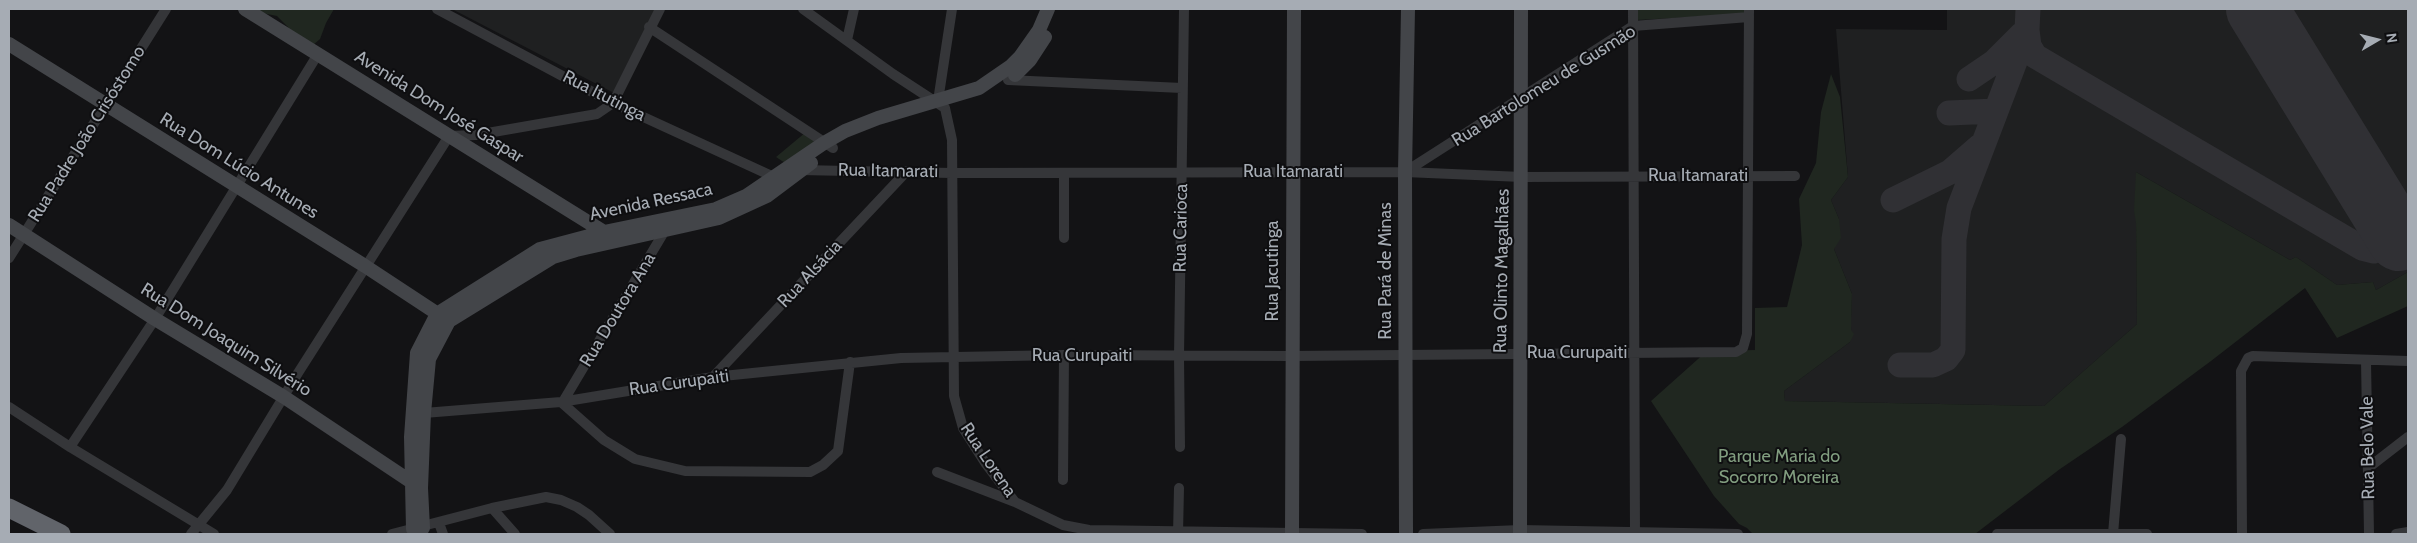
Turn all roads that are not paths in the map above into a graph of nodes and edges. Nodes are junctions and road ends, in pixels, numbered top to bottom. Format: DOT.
graph roads {
  1 [pos="166,9"];
  2 [pos="245,9"];
  3 [pos="437,9"];
  4 [pos="660,9"];
  5 [pos="803,9"];
  6 [pos="854,9"];
  7 [pos="952,9"];
  8 [pos="1048,9"];
  9 [pos="1057,9"];
  10 [pos="1184,9"];
  11 [pos="1294,9"];
  12 [pos="1408,9"];
  13 [pos="1521,9"];
  14 [pos="1633,9"];
  15 [pos="1749,13"];
  16 [pos="1633,26"];
  17 [pos="649,27"];
  18 [pos="847,40"];
  19 [pos="9,44"];
  20 [pos="318,54"];
  21 [pos="1008,80"];
  22 [pos="1182,88"];
  23 [pos="1522,97"];
  24 [pos="613,103"];
  25 [pos="105,105"];
  26 [pos="941,105"];
  27 [pos="449,136"];
  28 [pos="828,146"];
  29 [pos="796,167"];
  30 [pos="907,171"];
  31 [pos="1293,171"];
  32 [pos="952,172"];
  33 [pos="1405,172"];
  34 [pos="1064,173"];
  35 [pos="1181,173"];
  36 [pos="1633,176"];
  37 [pos="1748,176"];
  38 [pos="1796,176"];
  39 [pos="774,177"];
  40 [pos="1522,177"];
  41 [pos="235,185"];
  42 [pos="666,224"];
  43 [pos="9,225"];
  44 [pos="24,235"];
  45 [pos="606,237"];
  46 [pos="1064,238"];
  47 [pos="9,258"];
  48 [pos="365,266"];
  49 [pos="436,314"];
  50 [pos="155,319"];
  51 [pos="449,321"];
  52 [pos="1520,353"];
  53 [pos="1633,353"];
  54 [pos="1064,355"];
  55 [pos="1405,355"];
  56 [pos="1179,356"];
  57 [pos="1291,356"];
  58 [pos="952,358"];
  59 [pos="2366,361"];
  60 [pos="2408,361"];
  61 [pos="850,362"];
  62 [pos="713,377"];
  63 [pos="284,396"];
  64 [pos="562,401"];
  65 [pos="9,407"];
  66 [pos="424,413"];
  67 [pos="2408,437"];
  68 [pos="2122,439"];
  69 [pos="1180,446"];
  70 [pos="70,447"];
  71 [pos="2368,468"];
  72 [pos="937,472"];
  73 [pos="1063,480"];
  74 [pos="416,485"];
  75 [pos="1179,488"];
  76 [pos="1016,502"];
  77 [pos="9,508"];
  78 [pos="422,508"];
  79 [pos="492,508"];
  80 [pos="439,523"];
  81 [pos="199,524"];
  82 [pos="418,528"];
  83 [pos="1116,532"];
  84 [pos="1520,532"];
  85 [pos="1635,532"];
  86 [pos="2408,532"];
  87 [pos="1178,533"];
  88 [pos="61,534"];
  89 [pos="191,534"];
  90 [pos="214,534"];
  91 [pos="392,534"];
  92 [pos="442,534"];
  93 [pos="515,534"];
  94 [pos="610,534"];
  95 [pos="1292,534"];
  96 [pos="1362,534"];
  97 [pos="1406,534"];
  98 [pos="1423,534"];
  99 [pos="1736,534"];
  100 [pos="1997,534"];
  101 [pos="2113,534"];
  102 [pos="2147,534"];
  103 [pos="2242,534"];
  104 [pos="2369,534"];
  105 [pos="2396,534"];
  1 -- 25 [label="street, Rua Padre João Crisóstomo"];
  2 -- 20 [label="street, Avenida Dom José Gaspar"];
  3 -- 24 [label="street, Rua Itutinga"];
  4 -- 17 [label="street"];
  5 -- 18 [label="street"];
  6 -- 18 [label="street"];
  7 -- 26 [label="street"];
  8 -- 26 [label="street, Avenida Ressaca"];
  9 -- 21 [label="street, Avenida Ressaca"];
  10 -- 22 [label="street, Rua Carioca"];
  11 -- 31 [label="street, Rua Jacutinga"];
  12 -- 33 [label="street, Rua Pará de Minas"];
  13 -- 23 [label="street, Rua Olinto Magalhães"];
  14 -- 16 [label="street"];
  15 -- 16 [label="street, Rua Bartolomeu de Gusmão"];
  15 -- 37 [label="street"];
  16 -- 23 [label="street, Rua Bartolomeu de Gusmão"];
  16 -- 36 [label="street"];
  17 -- 24 [label="street"];
  17 -- 28 [label="street"];
  18 -- 26 [label="street"];
  19 -- 25 [label="street, Rua Dom Lúcio Antunes"];
  20 -- 27 [label="street, Avenida Dom José Gaspar"];
  20 -- 41 [label="street"];
  21 -- 22 [label="street"];
  21 -- 26 [label="street, Avenida Ressaca"];
  22 -- 35 [label="street, Rua Carioca"];
  23 -- 33 [label="street, Rua Bartolomeu de Gusmão"];
  23 -- 40 [label="street, Rua Olinto Magalhães"];
  24 -- 27 [label="street"];
  24 -- 39 [label="street, Rua Itutinga"];
  25 -- 41 [label="street, Rua Dom Lúcio Antunes"];
  25 -- 44 [label="street, Rua Padre João Crisóstomo"];
  26 -- 28 [label="street, Avenida Ressaca"];
  26 -- 32 [label="street, Rua Lorena"];
  27 -- 45 [label="street, Avenida Dom José Gaspar"];
  27 -- 48 [label="street"];
  28 -- 29 [label="street, Avenida Ressaca"];
  29 -- 30 [label="street, Rua Itamarati"];
  29 -- 39 [label="street, Avenida Ressaca"];
  29 -- 42 [label="street, Avenida Ressaca"];
  30 -- 32 [label="street, Rua Itamarati"];
  30 -- 62 [label="street, Rua Alsácia"];
  31 -- 33 [label="street, Rua Itamarati"];
  31 -- 35 [label="street, Rua Itamarati"];
  31 -- 57 [label="street, Rua Jacutinga"];
  32 -- 34 [label="street, Rua Itamarati"];
  32 -- 58 [label="street, Rua Lorena"];
  33 -- 40 [label="street, Rua Itamarati"];
  33 -- 55 [label="street, Rua Pará de Minas"];
  34 -- 35 [label="street, Rua Itamarati"];
  34 -- 46 [label="street"];
  35 -- 56 [label="street, Rua Carioca"];
  36 -- 37 [label="street, Rua Itamarati"];
  36 -- 40 [label="street, Rua Itamarati"];
  36 -- 53 [label="street"];
  37 -- 38 [label="street, Rua Itamarati"];
  37 -- 53 [label="street, Rua Curupaiti"];
  39 -- 42 [label="street, Avenida Ressaca"];
  40 -- 52 [label="street, Rua Olinto Magalhães"];
  41 -- 48 [label="street, Rua Dom Lúcio Antunes"];
  41 -- 50 [label="street"];
  42 -- 45 [label="street, Avenida Ressaca"];
  42 -- 64 [label="street, Rua Doutora Ana"];
  43 -- 44 [label="street, Rua Dom Joaquim Silvério"];
  44 -- 47 [label="street, Rua Padre João Crisóstomo"];
  44 -- 50 [label="street, Rua Dom Joaquim Silvério"];
  45 -- 49 [label="street, Avenida Ressaca"];
  45 -- 51 [label="street, Avenida Ressaca"];
  48 -- 49 [label="street, Rua Dom Lúcio Antunes"];
  48 -- 63 [label="street"];
  49 -- 51 [label="street, Rua Dom Lúcio Antunes"];
  49 -- 74 [label="street"];
  50 -- 63 [label="street, Rua Dom Joaquim Silvério"];
  50 -- 70 [label="street"];
  51 -- 66 [label="street"];
  52 -- 53 [label="street, Rua Curupaiti"];
  52 -- 55 [label="street, Rua Curupaiti"];
  52 -- 84 [label="street, Rua Olinto Magalhães"];
  53 -- 85 [label="street"];
  54 -- 56 [label="street, Rua Curupaiti"];
  54 -- 58 [label="street, Rua Curupaiti"];
  54 -- 73 [label="street"];
  55 -- 57 [label="street, Rua Curupaiti"];
  55 -- 97 [label="street, Rua Pará de Minas"];
  56 -- 57 [label="street, Rua Curupaiti"];
  56 -- 69 [label="street, Rua Carioca"];
  57 -- 95 [label="street, Rua Jacutinga"];
  58 -- 61 [label="street, Rua Curupaiti"];
  58 -- 76 [label="street, Rua Lorena"];
  59 -- 60 [label="street"];
  59 -- 71 [label="street, Rua Belo Vale"];
  59 -- 103 [label="street"];
  61 -- 62 [label="street, Rua Curupaiti"];
  61 -- 64 [label="street"];
  62 -- 64 [label="street, Rua Curupaiti"];
  63 -- 74 [label="street, Rua Dom Joaquim Silvério"];
  63 -- 81 [label="street"];
  64 -- 66 [label="street, Rua Curupaiti"];
  65 -- 70 [label="street"];
  66 -- 74 [label="street"];
  67 -- 71 [label="street"];
  68 -- 101 [label="street"];
  70 -- 81 [label="street"];
  71 -- 104 [label="street, Rua Belo Vale"];
  72 -- 76 [label="street"];
  74 -- 78 [label="street"];
  74 -- 82 [label="street"];
  75 -- 87 [label="street"];
  76 -- 83 [label="street, Rua Lorena"];
  77 -- 88 [label="highway"];
  78 -- 80 [label="street"];
  78 -- 82 [label="street"];
  79 -- 80 [label="street"];
  79 -- 93 [label="street"];
  79 -- 94 [label="street"];
  80 -- 82 [label="street"];
  80 -- 92 [label="street"];
  81 -- 89 [label="street"];
  81 -- 90 [label="street"];
  82 -- 91 [label="street"];
  83 -- 87 [label="street, Rua Lorena"];
  84 -- 85 [label="street"];
  84 -- 98 [label="street"];
  85 -- 99 [label="street"];
  86 -- 105 [label="street"];
  87 -- 95 [label="street, Rua Lorena"];
  95 -- 96 [label="street, Rua Lorena"];
  100 -- 101 [label="street"];
  101 -- 102 [label="street"];
}
